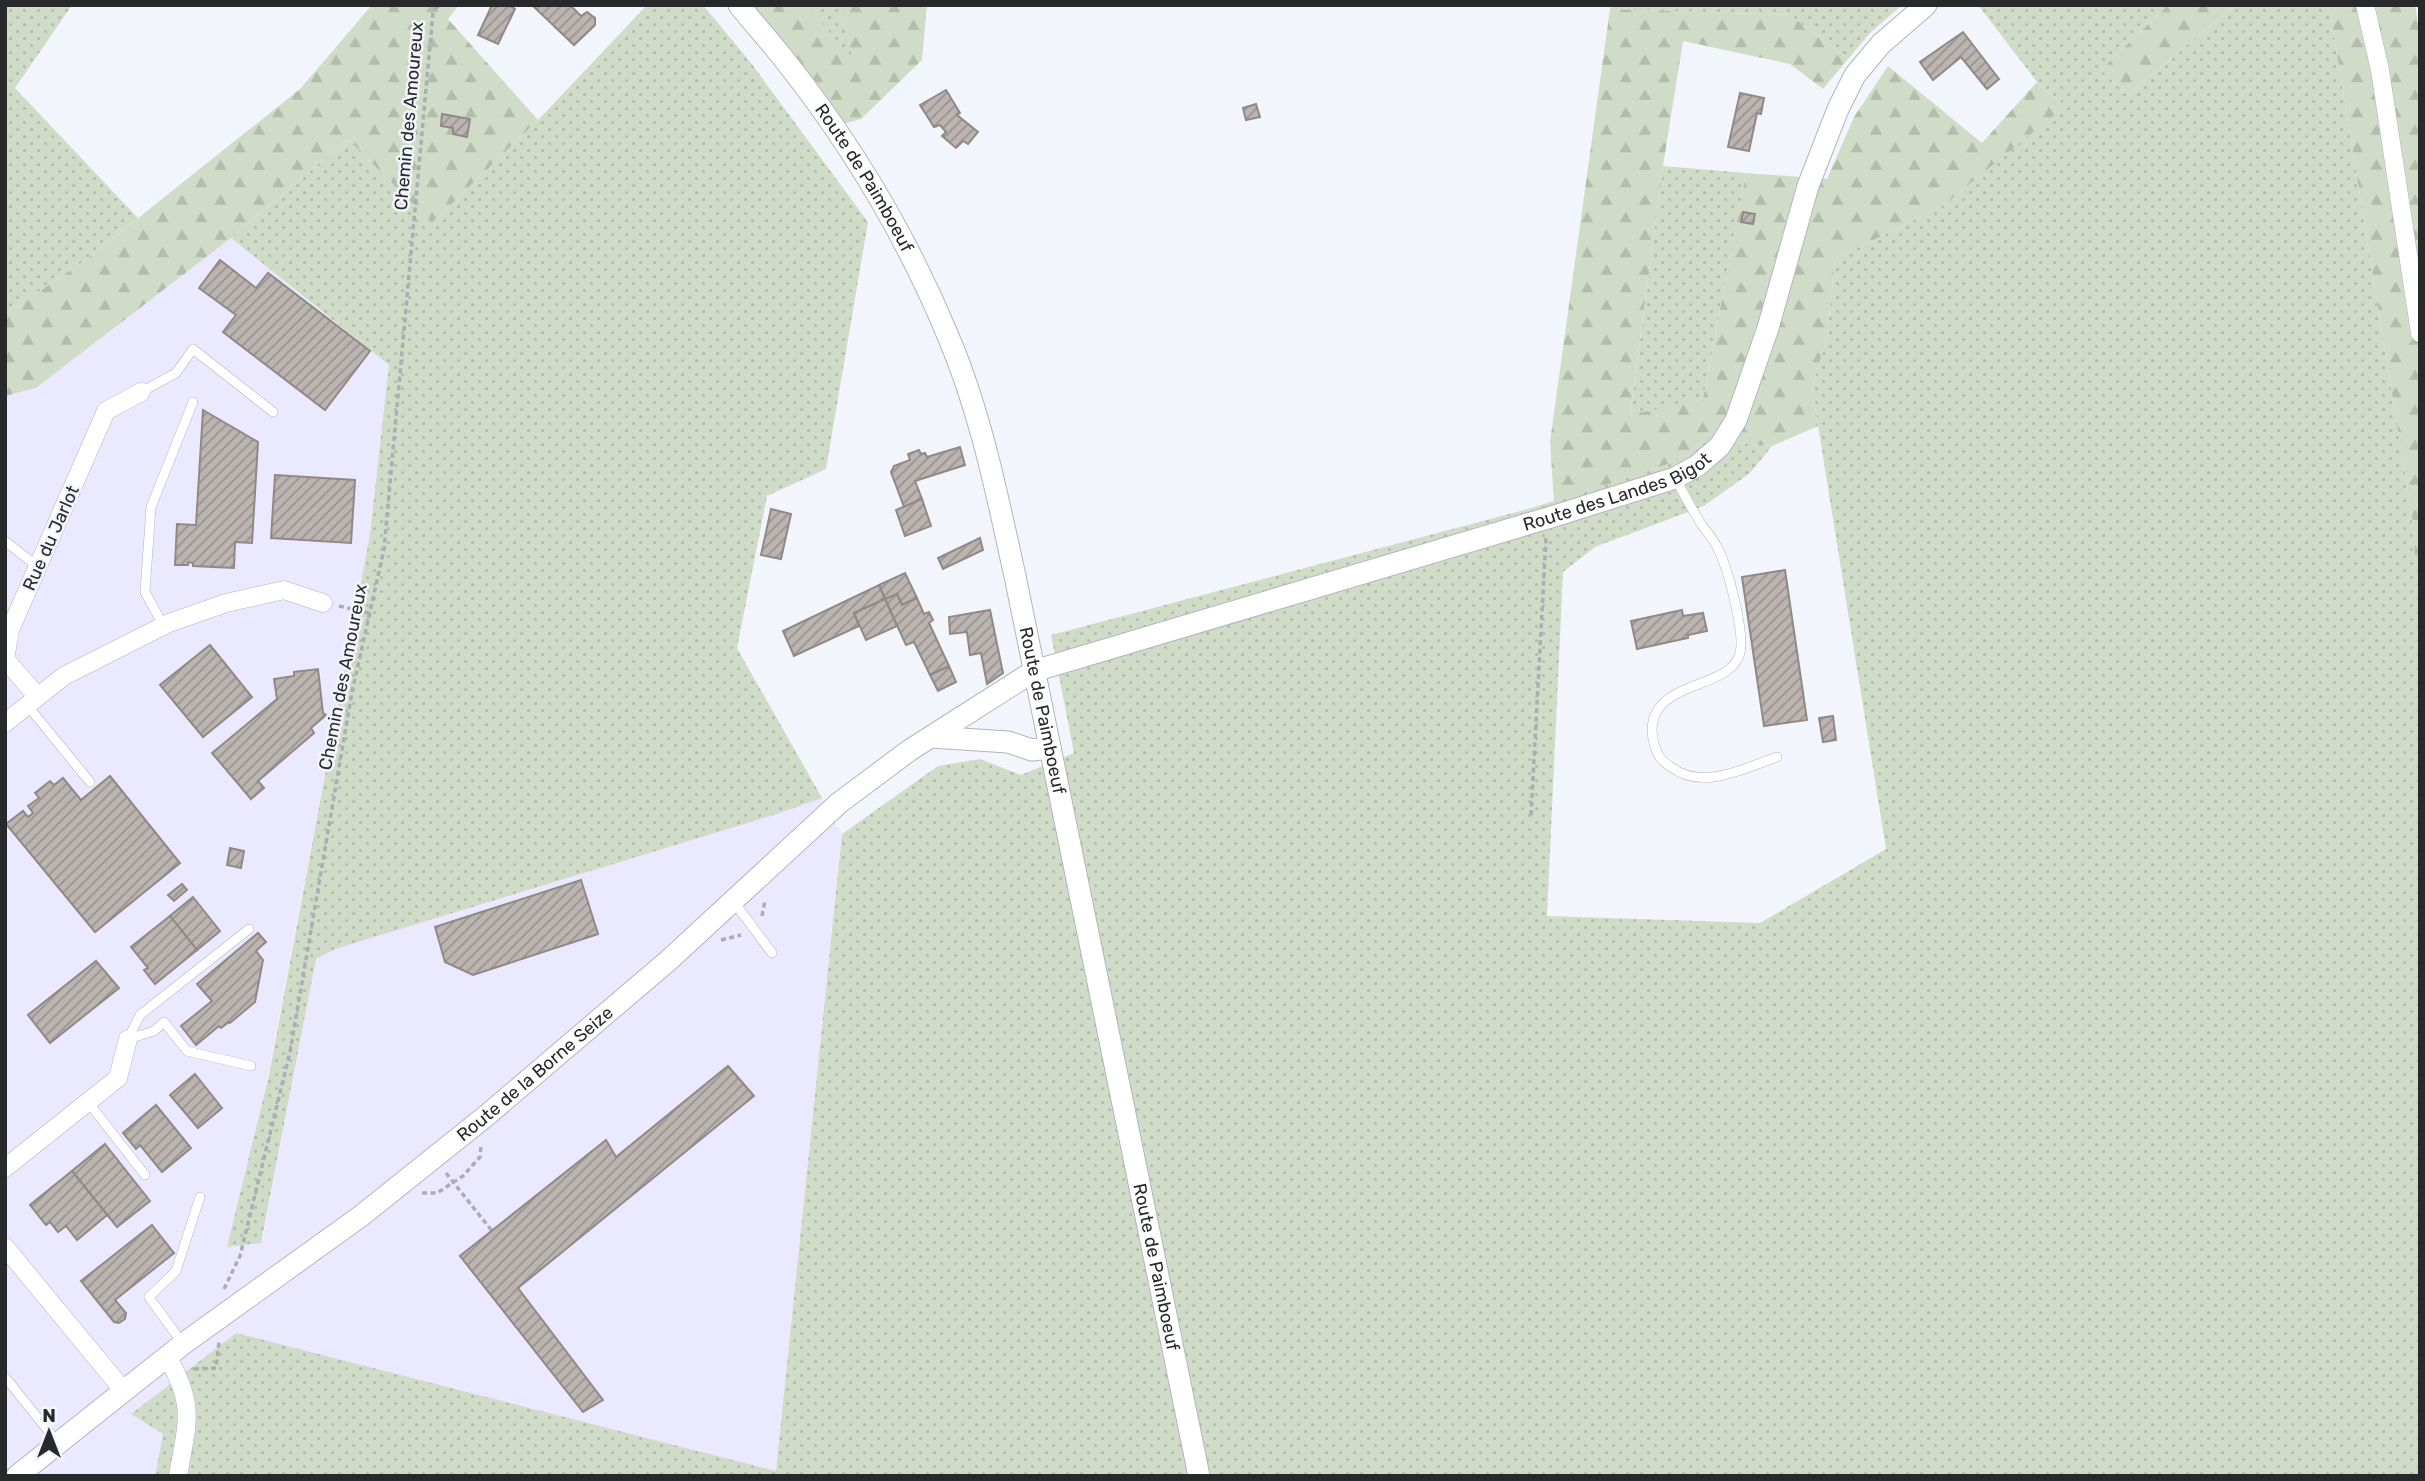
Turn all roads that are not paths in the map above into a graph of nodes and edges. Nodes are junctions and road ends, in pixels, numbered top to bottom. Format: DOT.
graph roads {
  1 [pos="739,5"];
  2 [pos="1926,5"];
  3 [pos="2365,5"];
  4 [pos="2420,333"];
  5 [pos="141,393"];
  6 [pos="193,402"];
  7 [pos="273,412"];
  8 [pos="1675,478"];
  9 [pos="5,541"];
  10 [pos="38,566"];
  11 [pos="323,603"];
  12 [pos="163,625"];
  13 [pos="1034,671"];
  14 [pos="9,672"];
  15 [pos="32,701"];
  16 [pos="5,723"];
  17 [pos="931,737"];
  18 [pos="1050,748"];
  19 [pos="1777,757"];
  20 [pos="90,782"];
  21 [pos="733,901"];
  22 [pos="249,929"];
  23 [pos="772,953"];
  24 [pos="128,1039"];
  25 [pos="251,1066"];
  26 [pos="88,1102"];
  27 [pos="5,1168"];
  28 [pos="145,1175"];
  29 [pos="200,1197"];
  30 [pos="5,1247"];
  31 [pos="175,1350"];
  32 [pos="5,1377"];
  33 [pos="123,1390"];
  34 [pos="58,1443"];
  35 [pos="17,1476"];
  36 [pos="178,1476"];
  37 [pos="1199,1476"];
  1 -- 13 [label="street, Route de Paimboeuf"];
  2 -- 8 [label="street, Route des Landes Bigot"];
  3 -- 4 [label="street"];
  5 -- 7 [label="lane"];
  5 -- 10 [label="street, Rue du Jarlot"];
  6 -- 12 [label="lane"];
  8 -- 13 [label="street, Route des Landes Bigot"];
  8 -- 19 [label="lane"];
  9 -- 10 [label="lane"];
  10 -- 14 [label="street, Rue du Jarlot"];
  11 -- 12 [label="street"];
  12 -- 15 [label="street"];
  13 -- 17 [label="street, Route des Landes Bigot"];
  13 -- 18 [label="street, Route de Paimboeuf"];
  14 -- 15 [label="street, Rue du Jarlot"];
  15 -- 16 [label="street"];
  15 -- 20 [label="lane"];
  17 -- 18 [label="street"];
  17 -- 21 [label="street, Route de la Borne Seize"];
  18 -- 37 [label="street, Route de Paimboeuf"];
  21 -- 23 [label="lane"];
  21 -- 31 [label="street, Route de la Borne Seize"];
  22 -- 24 [label="lane"];
  24 -- 25 [label="lane"];
  24 -- 26 [label="street"];
  26 -- 27 [label="street"];
  26 -- 28 [label="lane"];
  29 -- 31 [label="lane"];
  30 -- 33 [label="street"];
  31 -- 33 [label="street, Route de la Borne Seize"];
  31 -- 36 [label="street"];
  32 -- 34 [label="lane"];
  33 -- 34 [label="street, Route de la Borne Seize"];
  34 -- 35 [label="street, Route de la Borne Seize"];
}
